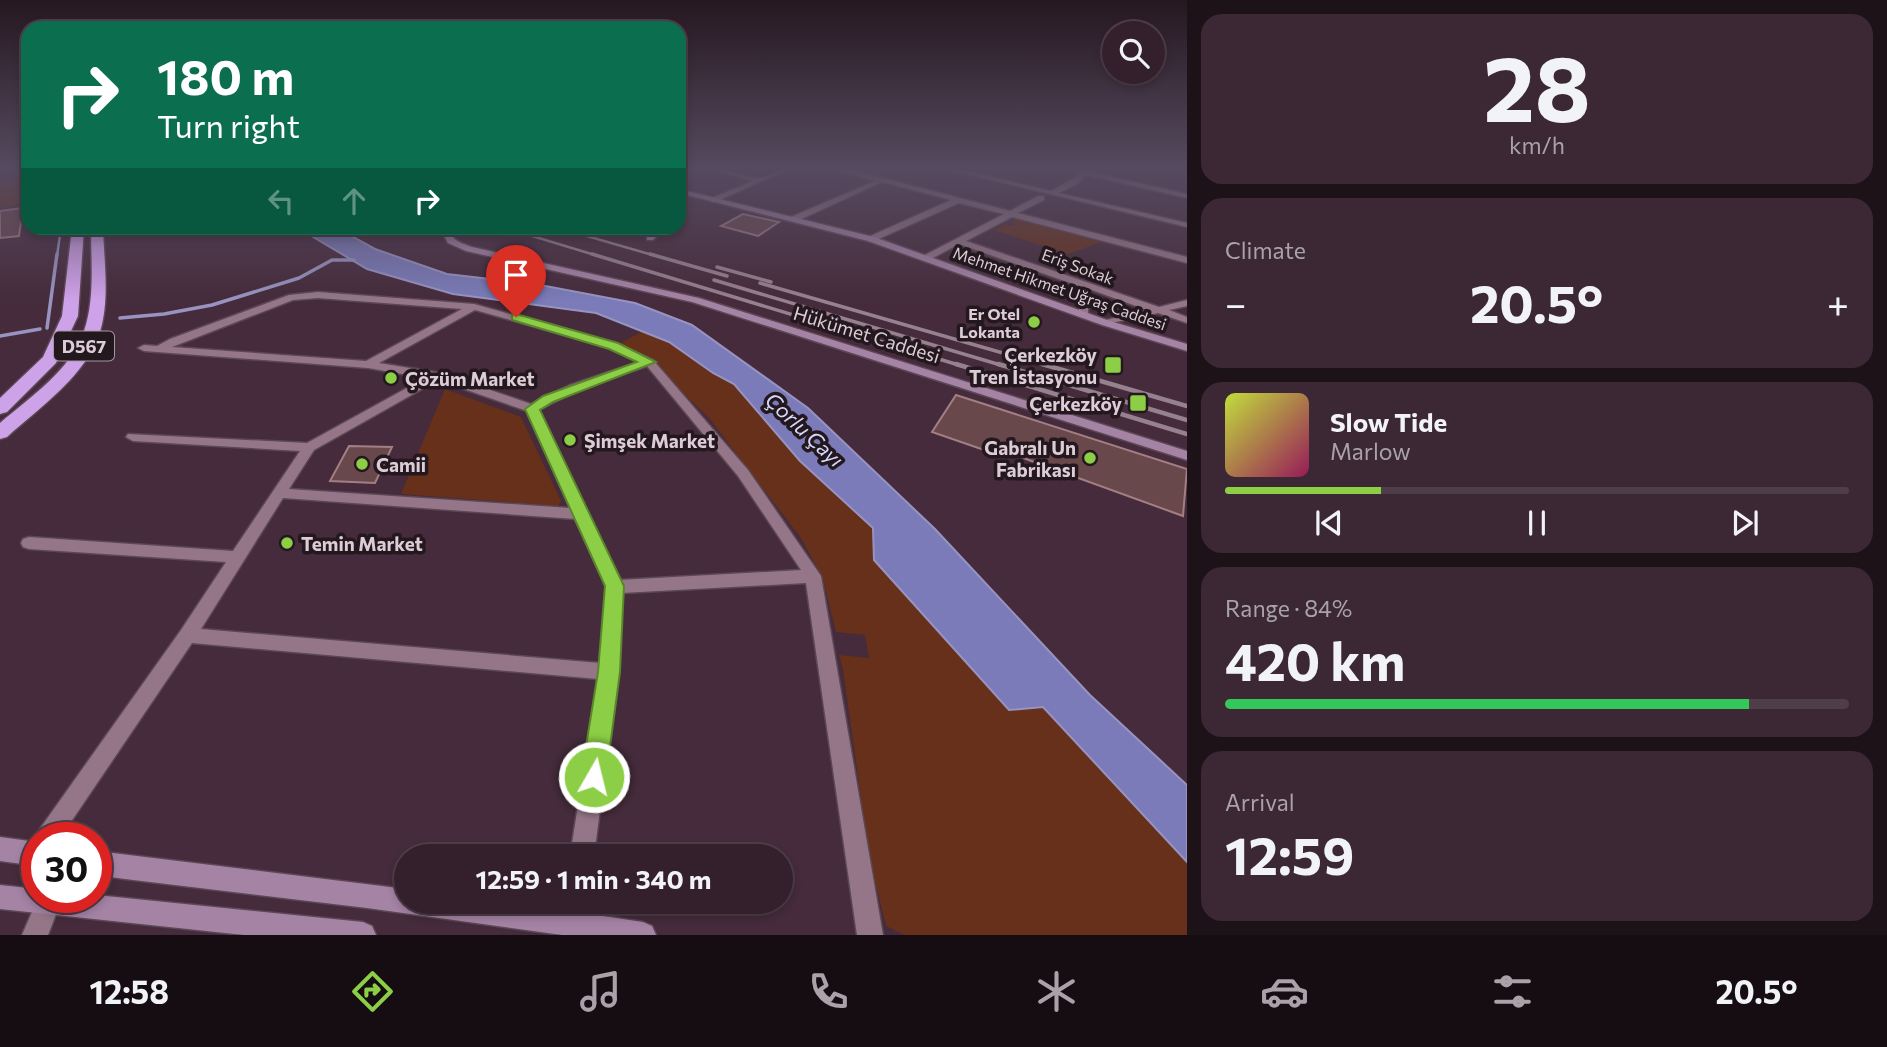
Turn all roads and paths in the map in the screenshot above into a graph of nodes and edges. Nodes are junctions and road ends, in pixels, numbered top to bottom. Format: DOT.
graph roads {
  1 [pos="771,214"];
  2 [pos="805,214"];
  3 [pos="928,214"];
  4 [pos="1008,214"];
  5 [pos="1011,214"];
  6 [pos="1139,214"];
  7 [pos="793,219"];
  8 [pos="1187,225"];
  9 [pos="77,235"];
  10 [pos="97,235"];
  11 [pos="448,235"];
  12 [pos="871,239"];
  13 [pos="958,241"];
  14 [pos="926,257"];
  15 [pos="1187,260"];
  16 [pos="1084,285"];
  17 [pos="1187,303"];
  18 [pos="474,307"];
  19 [pos="1154,310"];
  20 [pos="1083,314"];
  21 [pos="1187,320"];
  22 [pos="1106,323"];
  23 [pos="1187,348"];
  24 [pos="649,362"];
  25 [pos="368,365"];
  26 [pos="437,376"];
  27 [pos="0,408"];
  28 [pos="532,409"];
  29 [pos="0,432"];
  30 [pos="134,437"];
  31 [pos="309,447"];
  32 [pos="1187,456"];
  33 [pos="281,493"];
  34 [pos="580,514"];
  35 [pos="29,544"];
  36 [pos="239,557"];
  37 [pos="813,576"];
  38 [pos="614,586"];
  39 [pos="187,635"];
  40 [pos="609,672"];
  41 [pos="58,822"];
  42 [pos="584,844"];
  43 [pos="0,849"];
  44 [pos="21,851"];
  45 [pos="112,866"];
  46 [pos="0,897"];
  47 [pos="394,897"];
  48 [pos="21,900"];
  49 [pos="112,911"];
  50 [pos="44,913"];
  51 [pos="580,914"];
  52 [pos="290,931"];
  53 [pos="35,935"];
  54 [pos="363,935"];
  55 [pos="643,935"];
  56 [pos="870,935"];
  1 -- 7 [label="main road, Mehmet Hikmet Uğraş Caddesi"];
  2 -- 7 [label="street"];
  3 -- 12 [label="street"];
  4 -- 13 [label="street"];
  5 -- 15 [label="street"];
  6 -- 8 [label="street"];
  7 -- 12 [label="main road, Mehmet Hikmet Uğraş Caddesi"];
  9 -- 27 [label="highway, D567"];
  10 -- 29 [label="highway, D567"];
  11 -- 32 [label="main road, Hükümet Caddesi"];
  12 -- 14 [label="main road, Mehmet Hikmet Uğraş Caddesi"];
  13 -- 14 [label="street"];
  13 -- 16 [label="street, Eriş Sokak"];
  14 -- 20 [label="main road, Mehmet Hikmet Uğraş Caddesi"];
  16 -- 19 [label="street, Eriş Sokak"];
  16 -- 20 [label="street"];
  17 -- 19 [label="street"];
  18 -- 24 [label="street"];
  18 -- 25 [label="street"];
  18 -- 25 [label="street"];
  19 -- 21 [label="street, Eriş Sokak"];
  19 -- 22 [label="street"];
  20 -- 22 [label="main road, Mehmet Hikmet Uğraş Caddesi"];
  22 -- 23 [label="main road, Mehmet Hikmet Uğraş Caddesi"];
  24 -- 28 [label="street"];
  24 -- 37 [label="street"];
  25 -- 26 [label="street"];
  26 -- 28 [label="street"];
  26 -- 31 [label="street"];
  28 -- 34 [label="street"];
  30 -- 31 [label="street"];
  31 -- 33 [label="street"];
  33 -- 34 [label="street"];
  33 -- 36 [label="street"];
  34 -- 38 [label="street"];
  35 -- 36 [label="street"];
  36 -- 39 [label="street"];
  37 -- 38 [label="street"];
  37 -- 56 [label="street"];
  38 -- 40 [label="street"];
  39 -- 40 [label="street"];
  39 -- 41 [label="street"];
  40 -- 42 [label="street"];
  43 -- 44 [label="main road"];
  45 -- 47 [label="main road"];
  46 -- 48 [label="main road"];
  49 -- 52 [label="main road"];
  50 -- 53 [label="street"];
  51 -- 55 [label="main road"];
  52 -- 54 [label="main road"];
}
